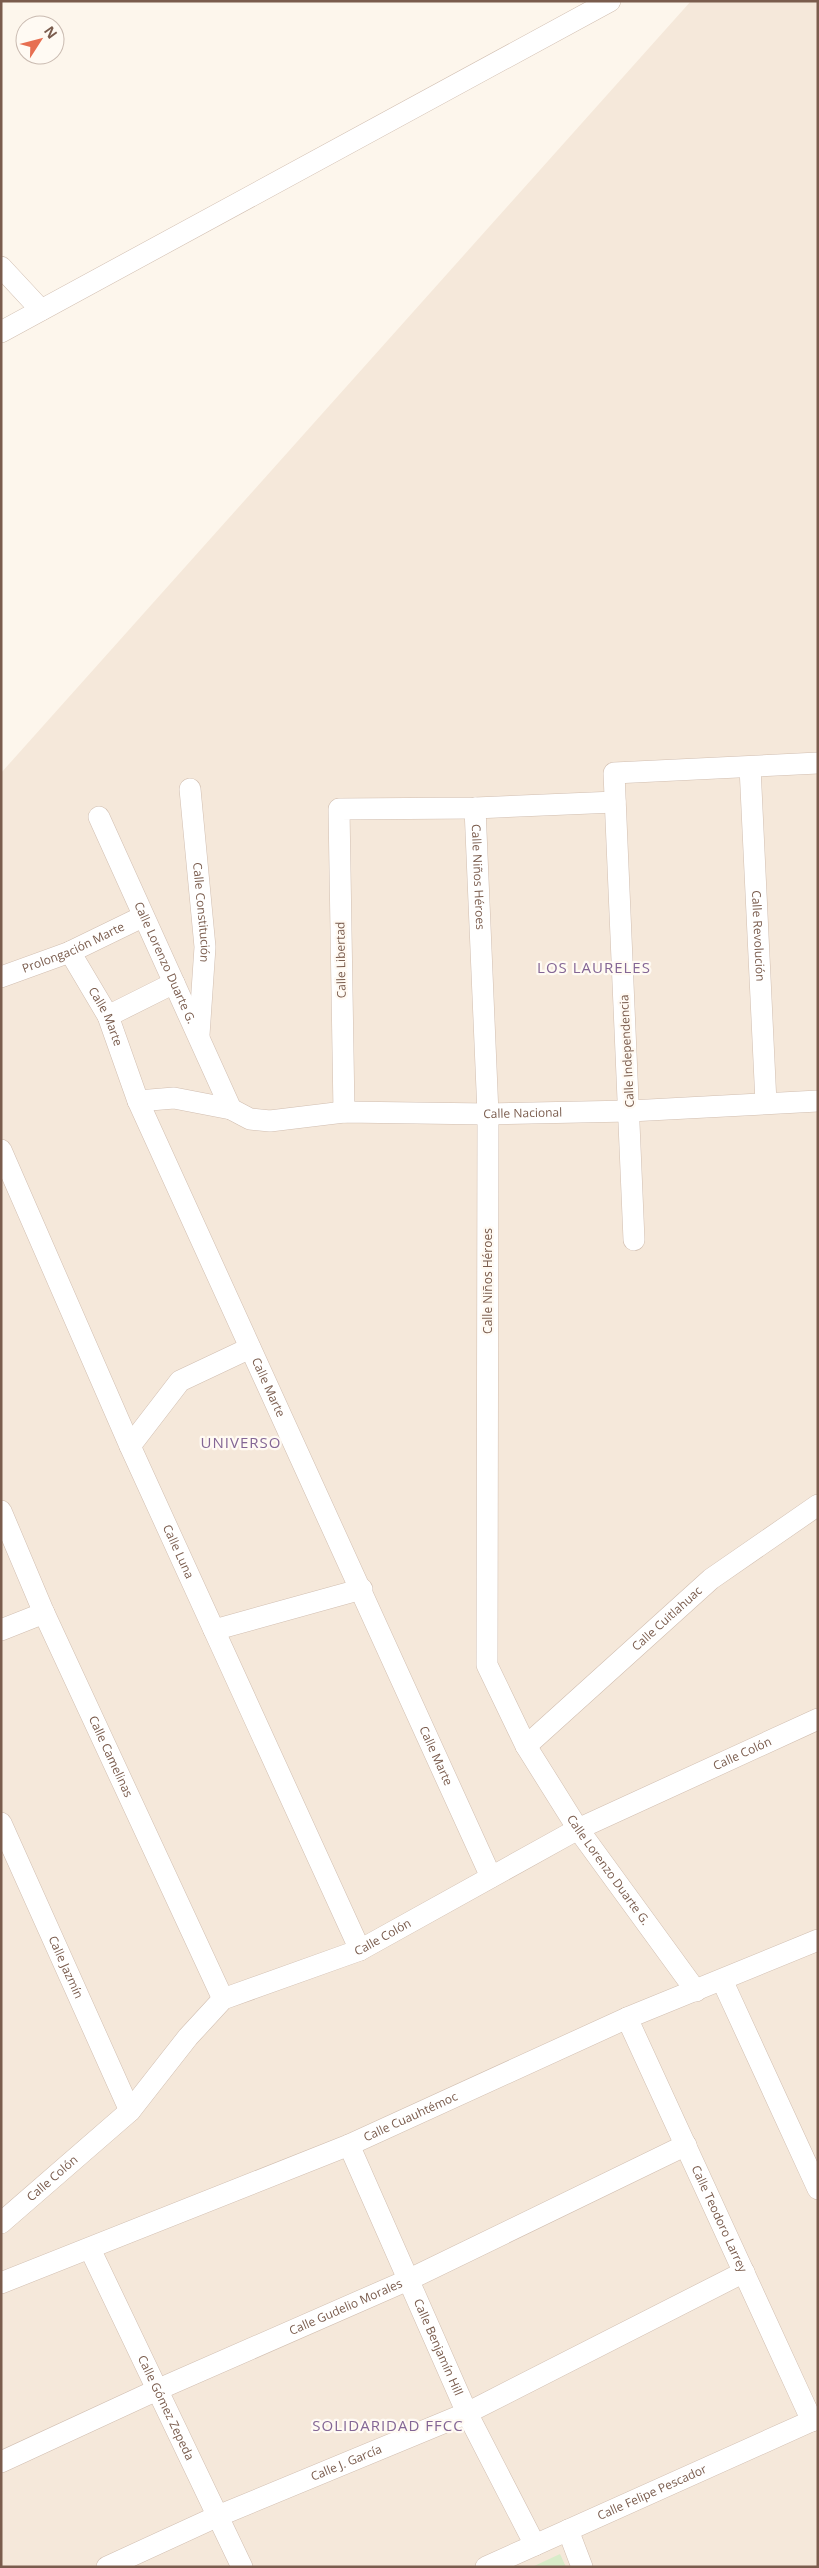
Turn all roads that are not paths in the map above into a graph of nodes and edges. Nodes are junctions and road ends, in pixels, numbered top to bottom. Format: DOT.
graph roads {
  1 [pos="610,1"];
  2 [pos="1,267"];
  3 [pos="41,310"];
  4 [pos="1,332"];
  5 [pos="818,763"];
  6 [pos="750,767"];
  7 [pos="190,789"];
  8 [pos="615,802"];
  9 [pos="475,808"];
  10 [pos="99,816"];
  11 [pos="142,917"];
  12 [pos="70,952"];
  13 [pos="1,977"];
  14 [pos="174,983"];
  15 [pos="108,1016"];
  16 [pos="199,1037"];
  17 [pos="138,1101"];
  18 [pos="818,1101"];
  19 [pos="766,1103"];
  20 [pos="231,1109"];
  21 [pos="630,1111"];
  22 [pos="344,1112"];
  23 [pos="488,1114"];
  24 [pos="1,1150"];
  25 [pos="634,1240"];
  26 [pos="250,1348"];
  27 [pos="130,1446"];
  28 [pos="818,1504"];
  29 [pos="1,1511"];
  30 [pos="362,1589"];
  31 [pos="44,1613"];
  32 [pos="1,1630"];
  33 [pos="214,1630"];
  34 [pos="818,1719"];
  35 [pos="526,1746"];
  36 [pos="1,1823"];
  37 [pos="578,1829"];
  38 [pos="491,1877"];
  39 [pos="818,1940"];
  40 [pos="360,1950"];
  41 [pos="722,1980"];
  42 [pos="696,1991"];
  43 [pos="223,1999"];
  44 [pos="627,2018"];
  45 [pos="130,2111"];
  46 [pos="349,2145"];
  47 [pos="686,2145"];
  48 [pos="818,2188"];
  49 [pos="1,2224"];
  50 [pos="90,2249"];
  51 [pos="744,2272"];
  52 [pos="408,2280"];
  53 [pos="1,2283"];
  54 [pos="159,2389"];
  55 [pos="467,2413"];
  56 [pos="815,2419"];
  57 [pos="1,2462"];
  58 [pos="218,2516"];
  59 [pos="568,2530"];
  60 [pos="535,2545"];
  61 [pos="107,2567"];
  62 [pos="242,2567"];
  63 [pos="486,2567"];
  64 [pos="582,2567"];
  1 -- 3 [label="street"];
  2 -- 3 [label="street"];
  3 -- 4 [label="street"];
  5 -- 6 [label="street"];
  6 -- 8 [label="street, Calle Independencia"];
  6 -- 19 [label="street, Calle Revolución"];
  7 -- 16 [label="street, Calle Constitución"];
  8 -- 9 [label="street"];
  8 -- 21 [label="street, Calle Independencia"];
  9 -- 22 [label="street, Calle Libertad"];
  9 -- 23 [label="street, Calle Niños Héroes"];
  10 -- 11 [label="street, Calle Lorenzo Duarte G."];
  11 -- 12 [label="street, Prolongación Marte"];
  11 -- 14 [label="street, Calle Lorenzo Duarte G."];
  12 -- 13 [label="street, Prolongación Marte"];
  12 -- 15 [label="street, Calle Marte"];
  14 -- 15 [label="street"];
  14 -- 16 [label="street, Calle Lorenzo Duarte G."];
  15 -- 17 [label="street, Calle Marte"];
  16 -- 20 [label="street, Calle Lorenzo Duarte G."];
  17 -- 20 [label="street, Calle Nacional"];
  17 -- 26 [label="street, Calle Marte"];
  18 -- 19 [label="street, Calle Nacional"];
  19 -- 21 [label="street, Calle Nacional"];
  20 -- 22 [label="street, Calle Nacional"];
  21 -- 23 [label="street, Calle Nacional"];
  21 -- 25 [label="street, Calle Independencia"];
  22 -- 23 [label="street, Calle Nacional"];
  23 -- 35 [label="street, Calle Niños Héroes"];
  24 -- 27 [label="street, Calle Luna"];
  26 -- 27 [label="street"];
  26 -- 30 [label="street, Calle Marte"];
  27 -- 33 [label="street, Calle Luna"];
  28 -- 35 [label="street, Calle Cuitlahuac"];
  29 -- 31 [label="street, Calle Camelinas"];
  30 -- 33 [label="street"];
  30 -- 38 [label="street, Calle Marte"];
  31 -- 32 [label="street"];
  31 -- 43 [label="street, Calle Camelinas"];
  33 -- 40 [label="street, Calle Luna"];
  34 -- 37 [label="street, Calle Colón"];
  35 -- 37 [label="street, Calle Lorenzo Duarte G."];
  36 -- 45 [label="street, Calle Jazmín"];
  37 -- 38 [label="street, Calle Colón"];
  37 -- 42 [label="street, Calle Lorenzo Duarte G."];
  38 -- 40 [label="street, Calle Colón"];
  39 -- 41 [label="street, Calle Cuauhtémoc"];
  40 -- 43 [label="street, Calle Colón"];
  41 -- 42 [label="street, Calle Cuauhtémoc"];
  41 -- 48 [label="street"];
  42 -- 44 [label="street, Calle Cuauhtémoc"];
  43 -- 45 [label="street, Calle Colón"];
  44 -- 46 [label="street, Calle Cuauhtémoc"];
  44 -- 47 [label="street, Calle Teodoro Larrey"];
  45 -- 49 [label="street, Calle Colón"];
  46 -- 50 [label="street, Calle Cuauhtémoc"];
  46 -- 52 [label="street, Calle Benjamín Hill"];
  47 -- 51 [label="street, Calle Teodoro Larrey"];
  47 -- 52 [label="street, Calle Gudelio Morales"];
  50 -- 53 [label="street, Calle Cuauhtémoc"];
  50 -- 54 [label="street, Calle Gómez Zepeda"];
  51 -- 55 [label="street, Calle J. García"];
  51 -- 56 [label="street, Calle Teodoro Larrey"];
  52 -- 54 [label="street, Calle Gudelio Morales"];
  52 -- 55 [label="street, Calle Benjamín Hill"];
  54 -- 57 [label="street, Calle Gudelio Morales"];
  54 -- 58 [label="street, Calle Gómez Zepeda"];
  55 -- 58 [label="street, Calle J. García"];
  55 -- 60 [label="street, Calle Benjamín Hill"];
  56 -- 59 [label="street, Calle Felipe Pescador"];
  58 -- 61 [label="street, Calle J. García"];
  58 -- 62 [label="street, Calle Gómez Zepeda"];
  59 -- 60 [label="street, Calle Felipe Pescador"];
  59 -- 64 [label="street"];
  60 -- 63 [label="street, Calle Felipe Pescador"];
}
